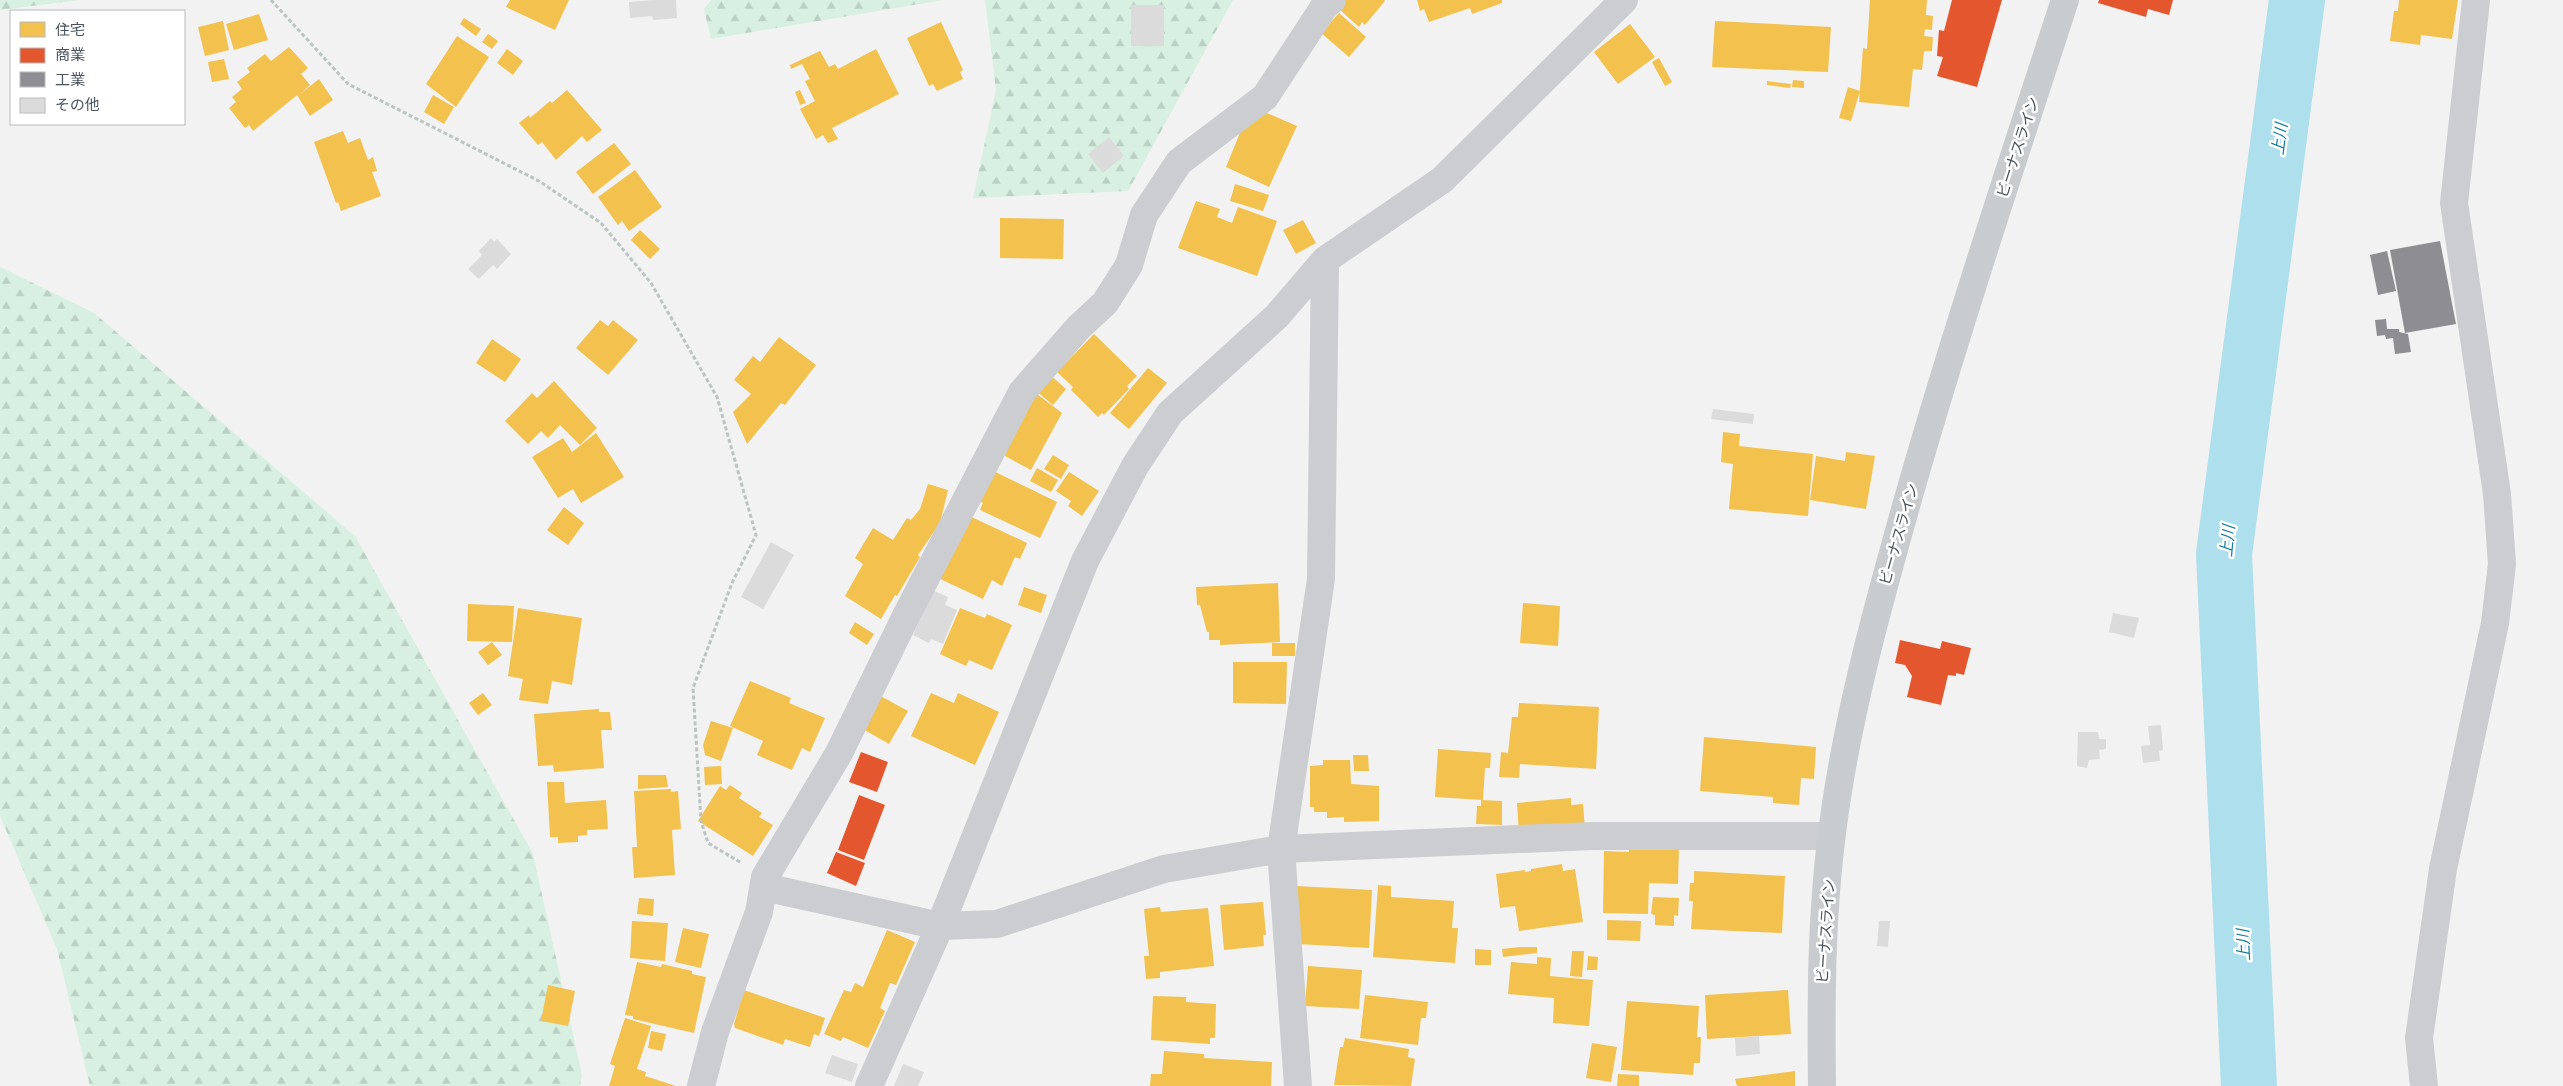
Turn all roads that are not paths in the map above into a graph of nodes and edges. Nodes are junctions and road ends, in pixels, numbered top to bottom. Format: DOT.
graph roads {
  1 [pos="1332,0"];
  2 [pos="1624,0"];
  3 [pos="2065,0"];
  4 [pos="2476,0"];
  5 [pos="1325,260"];
  6 [pos="1831,836"];
  7 [pos="1281,849"];
  8 [pos="764,882"];
  9 [pos="940,926"];
  10 [pos="701,1086"];
  11 [pos="869,1086"];
  12 [pos="1298,1086"];
  13 [pos="1822,1086"];
  14 [pos="2424,1086"];
  1 -- 8 [label="street"];
  2 -- 5 [label="street"];
  3 -- 6 [label="main road, ビーナスライン"];
  4 -- 14 [label="street"];
  5 -- 7 [label="street"];
  5 -- 9 [label="street"];
  6 -- 7 [label="street"];
  6 -- 13 [label="main road, ビーナスライン"];
  7 -- 9 [label="street"];
  7 -- 12 [label="street"];
  8 -- 9 [label="street"];
  8 -- 10 [label="street"];
  9 -- 11 [label="street"];
}
